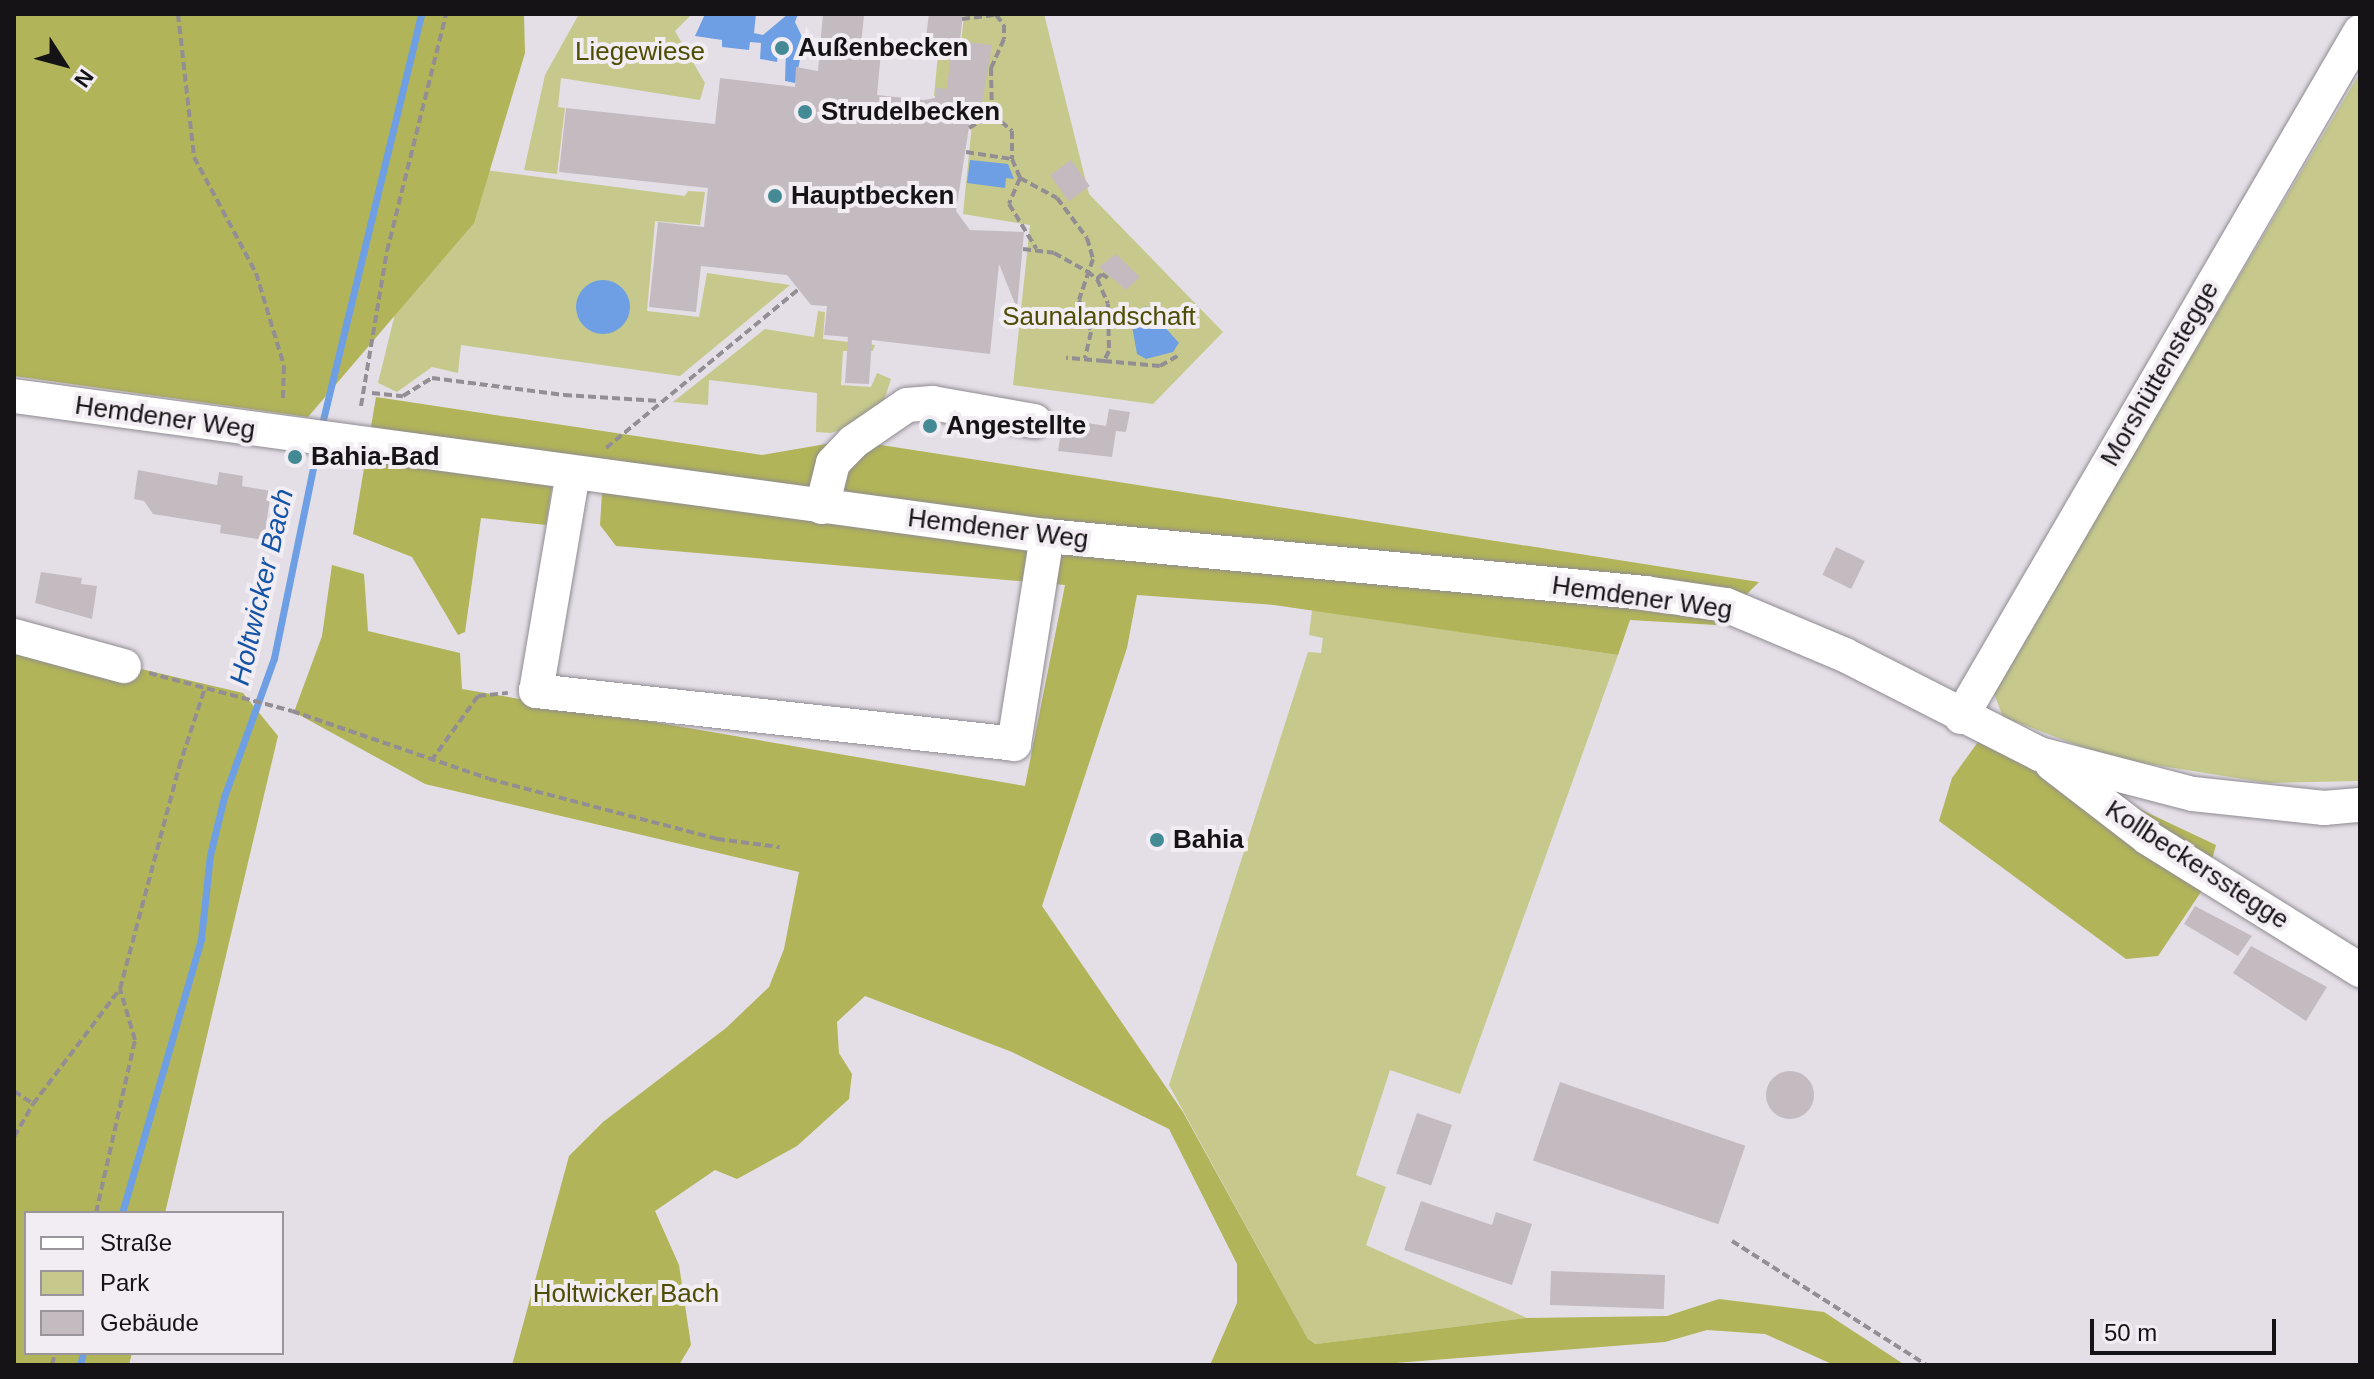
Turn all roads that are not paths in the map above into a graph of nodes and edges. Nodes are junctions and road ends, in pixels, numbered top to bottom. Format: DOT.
graph roads {
  1 [pos="2360,32"];
  2 [pos="14,396"];
  3 [pos="1034,421"];
  4 [pos="587,475"];
  5 [pos="822,507"];
  6 [pos="1047,536"];
  7 [pos="14,636"];
  8 [pos="124,666"];
  9 [pos="1961,717"];
  10 [pos="2039,754"];
  11 [pos="2360,805"];
  12 [pos="2360,970"];
  1 -- 9 [label="street, Morshüttenstegge"];
  2 -- 4 [label="street, Hemdener Weg"];
  3 -- 5 [label="street"];
  4 -- 5 [label="street, Hemdener Weg"];
  4 -- 6 [label="street"];
  5 -- 6 [label="street, Hemdener Weg"];
  6 -- 9 [label="street, Hemdener Weg"];
  7 -- 8 [label="street"];
  9 -- 10 [label="street, Hemdener Weg"];
  10 -- 11 [label="street"];
  10 -- 12 [label="street, Kollbeckersstegge"];
}
